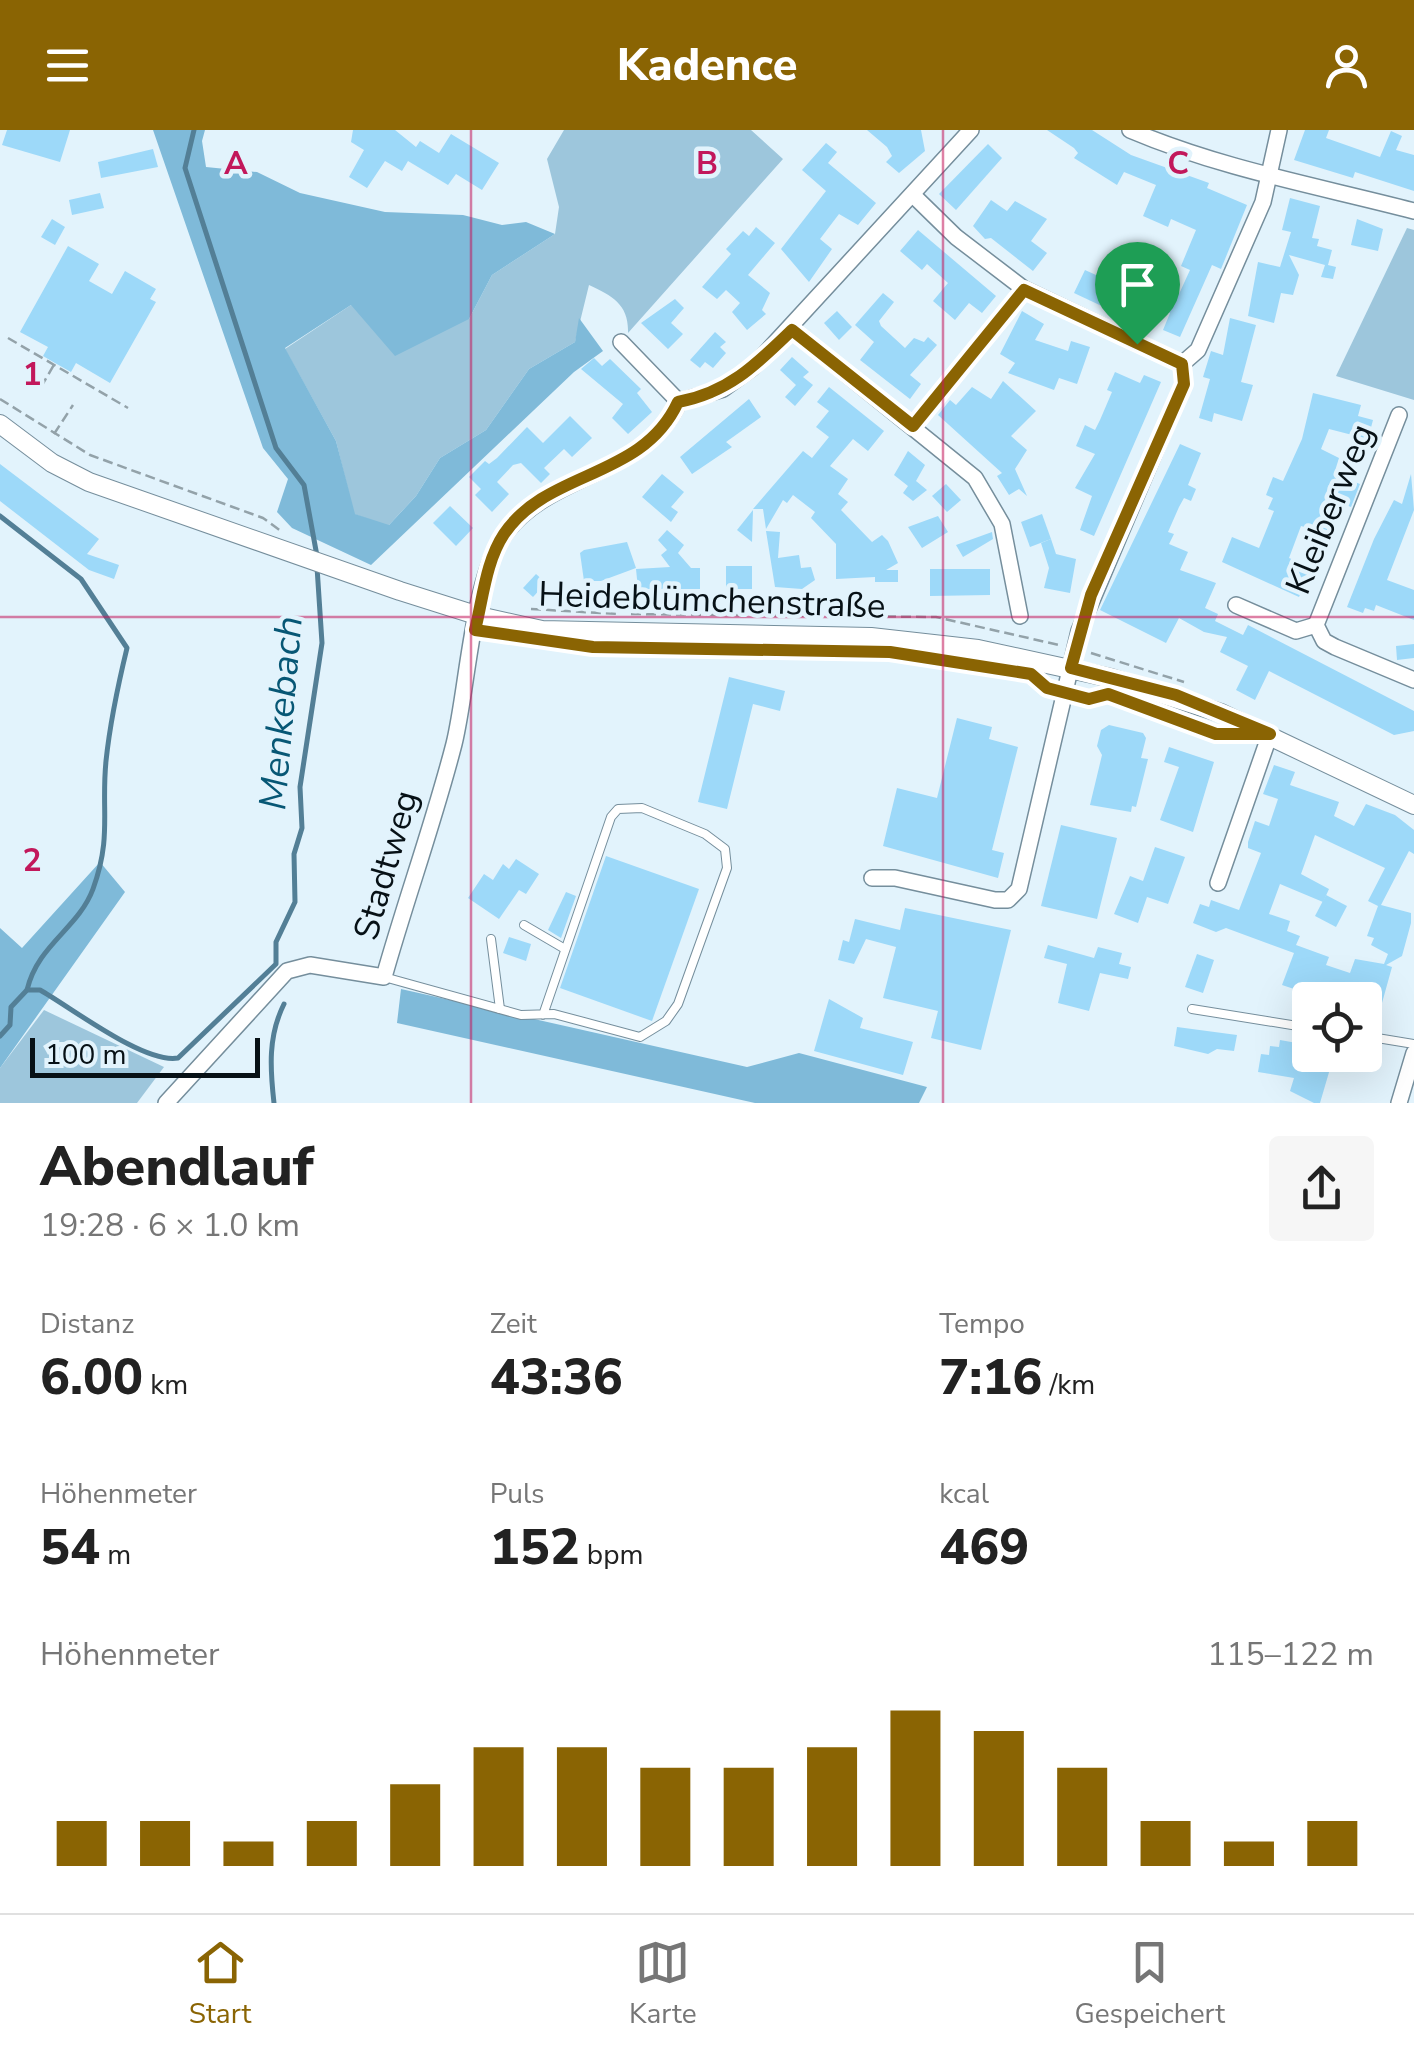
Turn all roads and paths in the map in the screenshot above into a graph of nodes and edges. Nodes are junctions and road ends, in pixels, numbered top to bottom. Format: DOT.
graph roads {
  1 [pos="971,130"];
  2 [pos="1130,130"];
  3 [pos="1279,130"];
  4 [pos="1268,176"];
  5 [pos="914,196"];
  6 [pos="1414,211"];
  7 [pos="1024,290"];
  8 [pos="792,330"];
  9 [pos="8,338"];
  10 [pos="620,342"];
  11 [pos="54,364"];
  12 [pos="1182,364"];
  13 [pos="42,386"];
  14 [pos="0,399"];
  15 [pos="678,402"];
  16 [pos="73,404"];
  17 [pos="128,408"];
  18 [pos="1399,415"];
  19 [pos="0,424"];
  20 [pos="913,426"];
  21 [pos="54,435"];
  22 [pos="289,537"];
  23 [pos="1236,604"];
  24 [pos="478,616"];
  25 [pos="1020,616"];
  26 [pos="1316,624"];
  27 [pos="1071,668"];
  28 [pos="1031,674"];
  29 [pos="1414,680"];
  30 [pos="1066,693"];
  31 [pos="1108,694"];
  32 [pos="1137,704"];
  33 [pos="1270,734"];
  34 [pos="1232,735"];
  35 [pos="1414,804"];
  36 [pos="872,878"];
  37 [pos="1218,883"];
  38 [pos="524,925"];
  39 [pos="491,939"];
  40 [pos="566,949"];
  41 [pos="384,977"];
  42 [pos="500,1008"];
  43 [pos="1192,1009"];
  44 [pos="543,1014"];
  45 [pos="1292,1025"];
  46 [pos="1382,1039"];
  47 [pos="1414,1044"];
  48 [pos="1414,1054"];
  49 [pos="166,1103"];
  50 [pos="1399,1103"];
  1 -- 5 [label="street"];
  2 -- 4 [label="street"];
  3 -- 4 [label="street"];
  4 -- 6 [label="street"];
  4 -- 12 [label="street"];
  5 -- 7 [label="street"];
  5 -- 8 [label="street"];
  7 -- 12 [label="street"];
  7 -- 20 [label="path"];
  8 -- 15 [label="street"];
  8 -- 20 [label="street"];
  9 -- 11 [label="path"];
  10 -- 15 [label="street"];
  11 -- 13 [label="path"];
  11 -- 17 [label="path"];
  12 -- 27 [label="street"];
  14 -- 21 [label="path"];
  15 -- 24 [label="street, Stadtweg"];
  16 -- 21 [label="path"];
  18 -- 26 [label="street, Kleiberweg"];
  19 -- 24 [label="street, Heideblümchenstraße"];
  20 -- 25 [label="street"];
  21 -- 22 [label="path"];
  23 -- 26 [label="street, Kleiberweg"];
  24 -- 27 [label="street, Heideblümchenstraße"];
  24 -- 41 [label="street, Stadtweg"];
  26 -- 29 [label="street, Kleiberweg"];
  27 -- 30 [label="street"];
  27 -- 33 [label="street, Heideblümchenstraße"];
  28 -- 30 [label="path"];
  30 -- 31 [label="path"];
  30 -- 36 [label="street"];
  32 -- 34 [label="path"];
  33 -- 35 [label="street, Heideblümchenstraße"];
  33 -- 37 [label="street"];
  38 -- 40 [label="lane"];
  39 -- 42 [label="lane"];
  40 -- 44 [label="lane"];
  40 -- 44 [label="lane"];
  41 -- 42 [label="lane"];
  41 -- 49 [label="street, Stadtweg"];
  42 -- 44 [label="lane"];
  43 -- 45 [label="lane"];
  46 -- 47 [label="lane"];
  48 -- 50 [label="street"];
}
